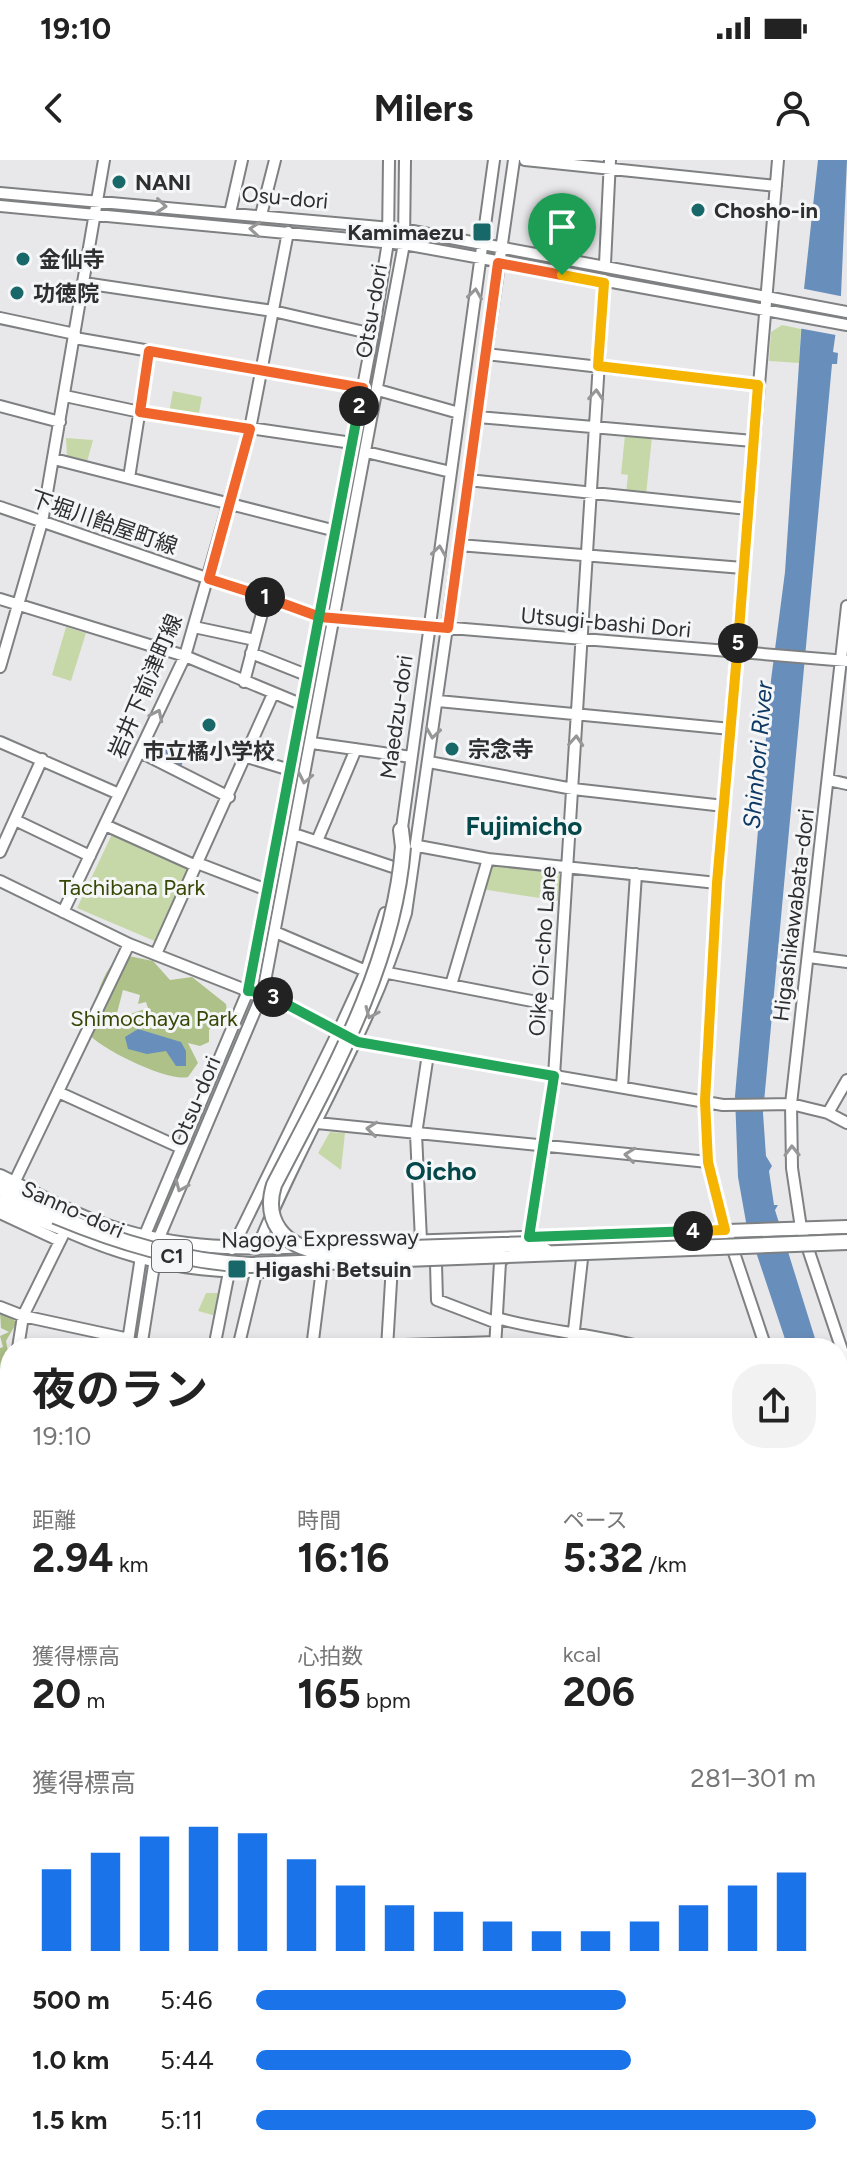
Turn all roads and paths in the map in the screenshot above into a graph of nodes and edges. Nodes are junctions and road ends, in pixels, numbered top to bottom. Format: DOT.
graph roads {
  1 [pos="104,160"];
  2 [pos="242,160"];
  3 [pos="275,160"];
  4 [pos="389,160"];
  5 [pos="405,160"];
  6 [pos="494,160"];
  7 [pos="514,160"];
  8 [pos="525,160"];
  9 [pos="778,160"];
  10 [pos="609,164"];
  11 [pos="776,186"];
  12 [pos="0,193"];
  13 [pos="98,201"];
  14 [pos="0,206"];
  15 [pos="230,213"];
  16 [pos="96,214"];
  17 [pos="261,215"];
  18 [pos="387,227"];
  19 [pos="402,229"];
  20 [pos="288,232"];
  21 [pos="388,242"];
  22 [pos="404,244"];
  23 [pos="481,244"];
  24 [pos="501,247"];
  25 [pos="480,258"];
  26 [pos="498,263"];
  27 [pos="605,264"];
  28 [pos="84,283"];
  29 [pos="604,283"];
  30 [pos="766,297"];
  31 [pos="764,310"];
  32 [pos="273,311"];
  33 [pos="847,312"];
  34 [pos="0,318"];
  35 [pos="847,325"];
  36 [pos="373,334"];
  37 [pos="75,336"];
  38 [pos="149,351"];
  39 [pos="486,354"];
  40 [pos="598,366"];
  41 [pos="263,369"];
  42 [pos="758,385"];
  43 [pos="363,388"];
  44 [pos="378,390"];
  45 [pos="65,396"];
  46 [pos="0,406"];
  47 [pos="140,412"];
  48 [pos="459,413"];
  49 [pos="478,417"];
  50 [pos="60,422"];
  51 [pos="594,428"];
  52 [pos="250,429"];
  53 [pos="753,441"];
  54 [pos="352,443"];
  55 [pos="366,452"];
  56 [pos="54,459"];
  57 [pos="451,472"];
  58 [pos="129,478"];
  59 [pos="468,480"];
  60 [pos="590,492"];
  61 [pos="230,504"];
  62 [pos="0,507"];
  63 [pos="748,509"];
  64 [pos="42,522"];
  65 [pos="336,531"];
  66 [pos="459,545"];
  67 [pos="587,556"];
  68 [pos="743,568"];
  69 [pos="209,579"];
  70 [pos="266,598"];
  71 [pos="0,599"];
  72 [pos="18,605"];
  73 [pos="847,606"];
  74 [pos="320,617"];
  75 [pos="334,619"];
  76 [pos="194,627"];
  77 [pos="428,628"];
  78 [pos="448,628"];
  79 [pos="255,640"];
  80 [pos="583,640"];
  81 [pos="251,653"];
  82 [pos="738,653"];
  83 [pos="185,656"];
  84 [pos="844,660"];
  85 [pos="0,667"];
  86 [pos="309,676"];
  87 [pos="244,682"];
  88 [pos="273,694"];
  89 [pos="438,701"];
  90 [pos="303,705"];
  91 [pos="578,715"];
  92 [pos="731,729"];
  93 [pos="0,742"];
  94 [pos="312,743"];
  95 [pos="356,749"];
  96 [pos="140,752"];
  97 [pos="247,757"];
  98 [pos="411,757"];
  99 [pos="42,759"];
  100 [pos="429,762"];
  101 [pos="290,770"];
  102 [pos="829,780"];
  103 [pos="847,784"];
  104 [pos="573,789"];
  105 [pos="119,794"];
  106 [pos="229,797"];
  107 [pos="724,806"];
  108 [pos="15,820"];
  109 [pos="105,825"];
  110 [pos="401,830"];
  111 [pos="294,834"];
  112 [pos="317,841"];
  113 [pos="410,847"];
  114 [pos="0,852"];
  115 [pos="90,856"];
  116 [pos="488,859"];
  117 [pos="196,864"];
  118 [pos="568,867"];
  119 [pos="396,868"];
  120 [pos="636,874"];
  121 [pos="0,881"];
  122 [pos="717,883"];
  123 [pos="267,890"];
  124 [pos="63,912"];
  125 [pos="275,932"];
  126 [pos="129,944"];
  127 [pos="156,954"];
  128 [pos="809,957"];
  129 [pos="847,962"];
  130 [pos="366,971"];
  131 [pos="388,973"];
  132 [pos="451,985"];
  133 [pos="248,991"];
  134 [pos="263,992"];
  135 [pos="558,1006"];
  136 [pos="339,1030"];
  137 [pos="358,1042"];
  138 [pos="428,1054"];
  139 [pos="554,1076"];
  140 [pos="847,1080"];
  141 [pos="622,1087"];
  142 [pos="58,1092"];
  143 [pos="705,1101"];
  144 [pos="791,1104"];
  145 [pos="828,1113"];
  146 [pos="317,1123"];
  147 [pos="847,1123"];
  148 [pos="416,1134"];
  149 [pos="542,1146"];
  150 [pos="179,1147"];
  151 [pos="708,1162"];
  152 [pos="0,1176"];
  153 [pos="7,1186"];
  154 [pos="0,1198"];
  155 [pos="0,1204"];
  156 [pos="0,1213"];
  157 [pos="847,1227"];
  158 [pos="801,1228"];
  159 [pos="725,1230"];
  160 [pos="63,1235"];
  161 [pos="144,1237"];
  162 [pos="529,1237"];
  163 [pos="158,1240"];
  164 [pos="421,1240"];
  165 [pos="847,1242"];
  166 [pos="232,1249"];
  167 [pos="257,1249"];
  168 [pos="847,1249"];
  169 [pos="809,1250"];
  170 [pos="731,1253"];
  171 [pos="548,1254"];
  172 [pos="138,1259"];
  173 [pos="582,1259"];
  174 [pos="155,1262"];
  175 [pos="500,1262"];
  176 [pos="436,1264"];
  177 [pos="392,1265"];
  178 [pos="322,1269"];
  179 [pos="229,1272"];
  180 [pos="256,1273"];
  181 [pos="0,1307"];
  182 [pos="23,1316"];
  183 [pos="497,1321"];
  184 [pos="574,1334"];
  185 [pos="20,1338"];
  186 [pos="106,1338"];
  187 [pos="129,1338"];
  188 [pos="143,1338"];
  189 [pos="216,1338"];
  190 [pos="240,1338"];
  191 [pos="313,1338"];
  192 [pos="388,1338"];
  193 [pos="496,1338"];
  194 [pos="573,1338"];
  195 [pos="594,1338"];
  196 [pos="762,1338"];
  197 [pos="842,1338"];
  1 -- 13 [label="street"];
  2 -- 15 [label="street"];
  3 -- 17 [label="street"];
  4 -- 18 [label="street, Otsu-dori"];
  5 -- 19 [label="street, Otsu-dori"];
  6 -- 23 [label="street, Maedzu-dori"];
  7 -- 24 [label="street, Maedzu-dori"];
  8 -- 10 [label="street"];
  9 -- 11 [label="street"];
  10 -- 11 [label="street"];
  10 -- 27 [label="street"];
  11 -- 30 [label="street"];
  12 -- 13 [label="street, Osu-dori"];
  13 -- 15 [label="street, Osu-dori, one-way"];
  13 -- 16 [label="street"];
  14 -- 16 [label="street, Osu-dori"];
  15 -- 17 [label="street, Osu-dori"];
  20 -- 16 [label="street, Osu-dori, one-way"];
  16 -- 28 [label="street"];
  17 -- 18 [label="street, Osu-dori"];
  18 -- 19 [label="street, Osu-dori"];
  18 -- 21 [label="street, Otsu-dori"];
  19 -- 22 [label="street, Otsu-dori"];
  19 -- 23 [label="street, Osu-dori"];
  20 -- 21 [label="street, Osu-dori"];
  20 -- 32 [label="street, 岩井下前津町線"];
  21 -- 22 [label="street, Osu-dori"];
  21 -- 36 [label="street, Otsu-dori"];
  22 -- 25 [label="street, Osu-dori"];
  22 -- 44 [label="street, Otsu-dori"];
  23 -- 24 [label="street, Osu-dori"];
  23 -- 25 [label="street, Maedzu-dori"];
  24 -- 26 [label="street, Maedzu-dori"];
  24 -- 27 [label="street, Osu-dori"];
  25 -- 26 [label="street, Osu-dori"];
  48 -- 25 [label="street, Maedzu-dori, one-way"];
  26 -- 29 [label="street, Osu-dori"];
  26 -- 39 [label="street, Maedzu-dori"];
  27 -- 30 [label="street, Osu-dori"];
  28 -- 32 [label="street"];
  28 -- 37 [label="street"];
  29 -- 31 [label="street, Osu-dori"];
  29 -- 40 [label="street, Oike Oi-cho Lane"];
  30 -- 31 [label="street"];
  30 -- 33 [label="street, Osu-dori"];
  31 -- 35 [label="street, Osu-dori"];
  31 -- 42 [label="street"];
  32 -- 36 [label="street"];
  32 -- 41 [label="street, 岩井下前津町線"];
  34 -- 37 [label="street"];
  36 -- 43 [label="street, Otsu-dori"];
  37 -- 38 [label="street"];
  37 -- 45 [label="street"];
  38 -- 41 [label="street"];
  38 -- 47 [label="street"];
  39 -- 40 [label="street"];
  39 -- 49 [label="street, Maedzu-dori"];
  40 -- 42 [label="street"];
  51 -- 40 [label="street, Oike Oi-cho Lane, one-way"];
  41 -- 43 [label="street"];
  41 -- 52 [label="street, 岩井下前津町線"];
  42 -- 53 [label="street"];
  43 -- 54 [label="street, Otsu-dori"];
  44 -- 48 [label="street"];
  44 -- 55 [label="street, Otsu-dori"];
  45 -- 47 [label="street"];
  45 -- 50 [label="street"];
  46 -- 50 [label="street"];
  47 -- 52 [label="street"];
  47 -- 58 [label="street"];
  48 -- 57 [label="street, Maedzu-dori"];
  49 -- 51 [label="street"];
  49 -- 59 [label="street, Maedzu-dori"];
  50 -- 56 [label="street"];
  51 -- 53 [label="street"];
  51 -- 60 [label="street, Oike Oi-cho Lane"];
  52 -- 54 [label="street"];
  52 -- 61 [label="street, 岩井下前津町線"];
  53 -- 63 [label="street"];
  54 -- 65 [label="street, Otsu-dori"];
  55 -- 57 [label="street"];
  55 -- 75 [label="street, Otsu-dori"];
  56 -- 58 [label="street"];
  56 -- 64 [label="street"];
  77 -- 57 [label="street, Maedzu-dori, one-way"];
  58 -- 61 [label="street"];
  59 -- 60 [label="street"];
  59 -- 66 [label="street, Maedzu-dori"];
  60 -- 63 [label="street"];
  60 -- 67 [label="street, Oike Oi-cho Lane"];
  61 -- 65 [label="street"];
  61 -- 69 [label="street, 岩井下前津町線"];
  62 -- 64 [label="street, 下堀川飴屋町線"];
  63 -- 68 [label="street"];
  64 -- 69 [label="street, 下堀川飴屋町線"];
  64 -- 72 [label="street"];
  65 -- 74 [label="street, Otsu-dori"];
  66 -- 67 [label="street"];
  66 -- 78 [label="street, Maedzu-dori"];
  67 -- 68 [label="street"];
  67 -- 80 [label="street, Oike Oi-cho Lane"];
  68 -- 82 [label="street"];
  69 -- 70 [label="street, 下堀川飴屋町線"];
  69 -- 76 [label="street, 岩井下前津町線"];
  70 -- 74 [label="street, 下堀川飴屋町線"];
  70 -- 79 [label="street"];
  71 -- 72 [label="street"];
  72 -- 83 [label="street"];
  72 -- 85 [label="street"];
  73 -- 84 [label="street, Higashikawabata-dori"];
  74 -- 75 [label="street, 下堀川飴屋町線"];
  74 -- 86 [label="street, Otsu-dori"];
  75 -- 77 [label="street, 下堀川飴屋町線"];
  75 -- 94 [label="street, Otsu-dori"];
  76 -- 79 [label="street"];
  76 -- 83 [label="street, 岩井下前津町線"];
  77 -- 78 [label="street, Utsugi-bashi Dori"];
  77 -- 98 [label="street, Maedzu-dori"];
  78 -- 80 [label="street, Utsugi-bashi Dori"];
  78 -- 89 [label="street, Maedzu-dori"];
  79 -- 81 [label="street"];
  80 -- 82 [label="street, Utsugi-bashi Dori"];
  80 -- 91 [label="street, Oike Oi-cho Lane"];
  81 -- 86 [label="street"];
  81 -- 87 [label="street"];
  82 -- 84 [label="street, Utsugi-bashi Dori"];
  82 -- 92 [label="street"];
  83 -- 87 [label="street"];
  96 -- 83 [label="street, 岩井下前津町線, one-way"];
  84 -- 102 [label="street, Higashikawabata-dori"];
  86 -- 90 [label="street, Otsu-dori"];
  87 -- 88 [label="street"];
  88 -- 90 [label="street"];
  88 -- 97 [label="street"];
  89 -- 91 [label="street"];
  89 -- 100 [label="street, Maedzu-dori, one-way"];
  90 -- 101 [label="street, Otsu-dori"];
  91 -- 92 [label="street"];
  104 -- 91 [label="street, Oike Oi-cho Lane, one-way"];
  92 -- 107 [label="street"];
  93 -- 99 [label="street"];
  94 -- 95 [label="street"];
  94 -- 111 [label="street, Otsu-dori, one-way"];
  95 -- 98 [label="street"];
  95 -- 112 [label="street"];
  96 -- 105 [label="street, 岩井下前津町線"];
  96 -- 106 [label="street"];
  97 -- 101 [label="street"];
  97 -- 106 [label="street"];
  98 -- 110 [label="street, Maedzu-dori"];
  99 -- 105 [label="street"];
  99 -- 108 [label="street"];
  100 -- 104 [label="street"];
  100 -- 113 [label="street, Maedzu-dori"];
  101 -- 123 [label="street, Otsu-dori"];
  102 -- 103 [label="street"];
  102 -- 128 [label="street, Higashikawabata-dori"];
  104 -- 107 [label="street"];
  104 -- 118 [label="street, Oike Oi-cho Lane"];
  105 -- 109 [label="street, 岩井下前津町線"];
  106 -- 117 [label="street"];
  107 -- 122 [label="street"];
  108 -- 114 [label="street"];
  108 -- 115 [label="street"];
  109 -- 115 [label="street, 岩井下前津町線"];
  109 -- 117 [label="street"];
  110 -- 113 [label="highway"];
  110 -- 119 [label="street, Maedzu-dori"];
  111 -- 112 [label="street"];
  111 -- 125 [label="street, Otsu-dori"];
  112 -- 119 [label="street"];
  113 -- 116 [label="street"];
  113 -- 131 [label="street, Maedzu-dori"];
  113 -- 171 [label="highway, bridge"];
  115 -- 124 [label="street, 岩井下前津町線"];
  116 -- 118 [label="street"];
  116 -- 132 [label="street"];
  117 -- 123 [label="street"];
  117 -- 127 [label="street"];
  118 -- 120 [label="street"];
  118 -- 135 [label="street, Oike Oi-cho Lane"];
  119 -- 130 [label="street, Maedzu-dori"];
  120 -- 122 [label="street"];
  120 -- 141 [label="street"];
  121 -- 124 [label="street"];
  122 -- 143 [label="street"];
  123 -- 133 [label="street, Otsu-dori"];
  124 -- 126 [label="street"];
  125 -- 130 [label="street"];
  125 -- 134 [label="street, Otsu-dori"];
  126 -- 127 [label="street"];
  126 -- 142 [label="street"];
  127 -- 133 [label="street"];
  128 -- 129 [label="street"];
  128 -- 144 [label="street, Higashikawabata-dori"];
  130 -- 136 [label="street, Maedzu-dori"];
  131 -- 132 [label="street"];
  131 -- 137 [label="street, Maedzu-dori, one-way"];
  132 -- 135 [label="street"];
  133 -- 134 [label="street"];
  133 -- 150 [label="street, Otsu-dori"];
  134 -- 136 [label="street"];
  134 -- 163 [label="street, Otsu-dori, one-way"];
  135 -- 139 [label="street, Oike Oi-cho Lane"];
  136 -- 137 [label="street"];
  136 -- 166 [label="street, Maedzu-dori"];
  137 -- 138 [label="street"];
  137 -- 146 [label="street, Maedzu-dori"];
  138 -- 139 [label="street"];
  138 -- 148 [label="street"];
  139 -- 141 [label="street"];
  139 -- 149 [label="street, Oike Oi-cho Lane"];
  140 -- 145 [label="street"];
  141 -- 143 [label="street"];
  142 -- 150 [label="street"];
  142 -- 153 [label="street"];
  143 -- 144 [label="street"];
  143 -- 151 [label="street"];
  144 -- 145 [label="street"];
  158 -- 144 [label="street, Higashikawabata-dori, one-way"];
  145 -- 147 [label="street"];
  148 -- 146 [label="street, one-way"];
  146 -- 167 [label="street, Maedzu-dori"];
  148 -- 149 [label="street"];
  148 -- 164 [label="street"];
  151 -- 149 [label="street, one-way"];
  149 -- 162 [label="street, Oike Oi-cho Lane"];
  150 -- 161 [label="street, Otsu-dori"];
  151 -- 159 [label="street"];
  152 -- 153 [label="main road, Sanno-dori"];
  153 -- 161 [label="main road, Sanno-dori"];
  153 -- 171 [label="highway, Nagoya Expressway / C1, bridge"];
  154 -- 160 [label="main road, Sanno-dori"];
  155 -- 160 [label="highway"];
  156 -- 160 [label="street"];
  157 -- 158 [label="main road, Sanno-dori"];
  158 -- 159 [label="main road, Sanno-dori"];
  158 -- 169 [label="street, Higashikawabata-dori"];
  159 -- 162 [label="main road, Sanno-dori"];
  159 -- 170 [label="street"];
  160 -- 172 [label="main road, Sanno-dori"];
  160 -- 182 [label="street"];
  161 -- 163 [label="main road, Sanno-dori"];
  161 -- 172 [label="street, Otsu-dori"];
  162 -- 164 [label="main road, Sanno-dori"];
  162 -- 175 [label="street"];
  163 -- 166 [label="main road, Sanno-dori"];
  163 -- 174 [label="street, Otsu-dori"];
  164 -- 167 [label="main road, Sanno-dori"];
  165 -- 171 [label="highway, Nagoya Expressway / C1, bridge"];
  166 -- 167 [label="main road, Sanno-dori"];
  168 -- 169 [label="main road, Sanno-dori"];
  169 -- 170 [label="main road, Sanno-dori"];
  169 -- 197 [label="street, Higashikawabata-dori"];
  170 -- 173 [label="main road, Sanno-dori"];
  170 -- 196 [label="street"];
  172 -- 174 [label="main road, Sanno-dori"];
  172 -- 187 [label="street, Otsu-dori"];
  173 -- 175 [label="main road, Sanno-dori"];
  173 -- 184 [label="street"];
  174 -- 179 [label="main road, Sanno-dori"];
  174 -- 188 [label="street, Otsu-dori"];
  175 -- 176 [label="main road, Sanno-dori"];
  175 -- 183 [label="street"];
  176 -- 177 [label="main road, Sanno-dori"];
  176 -- 183 [label="street"];
  177 -- 178 [label="main road, Sanno-dori"];
  177 -- 192 [label="street"];
  178 -- 180 [label="main road, Sanno-dori"];
  178 -- 191 [label="street"];
  179 -- 180 [label="main road, Sanno-dori"];
  179 -- 189 [label="street"];
  180 -- 190 [label="street"];
  181 -- 182 [label="street"];
  182 -- 185 [label="street"];
  182 -- 186 [label="street"];
  183 -- 184 [label="street"];
  183 -- 193 [label="street"];
  184 -- 194 [label="street"];
  184 -- 195 [label="street"];
}
